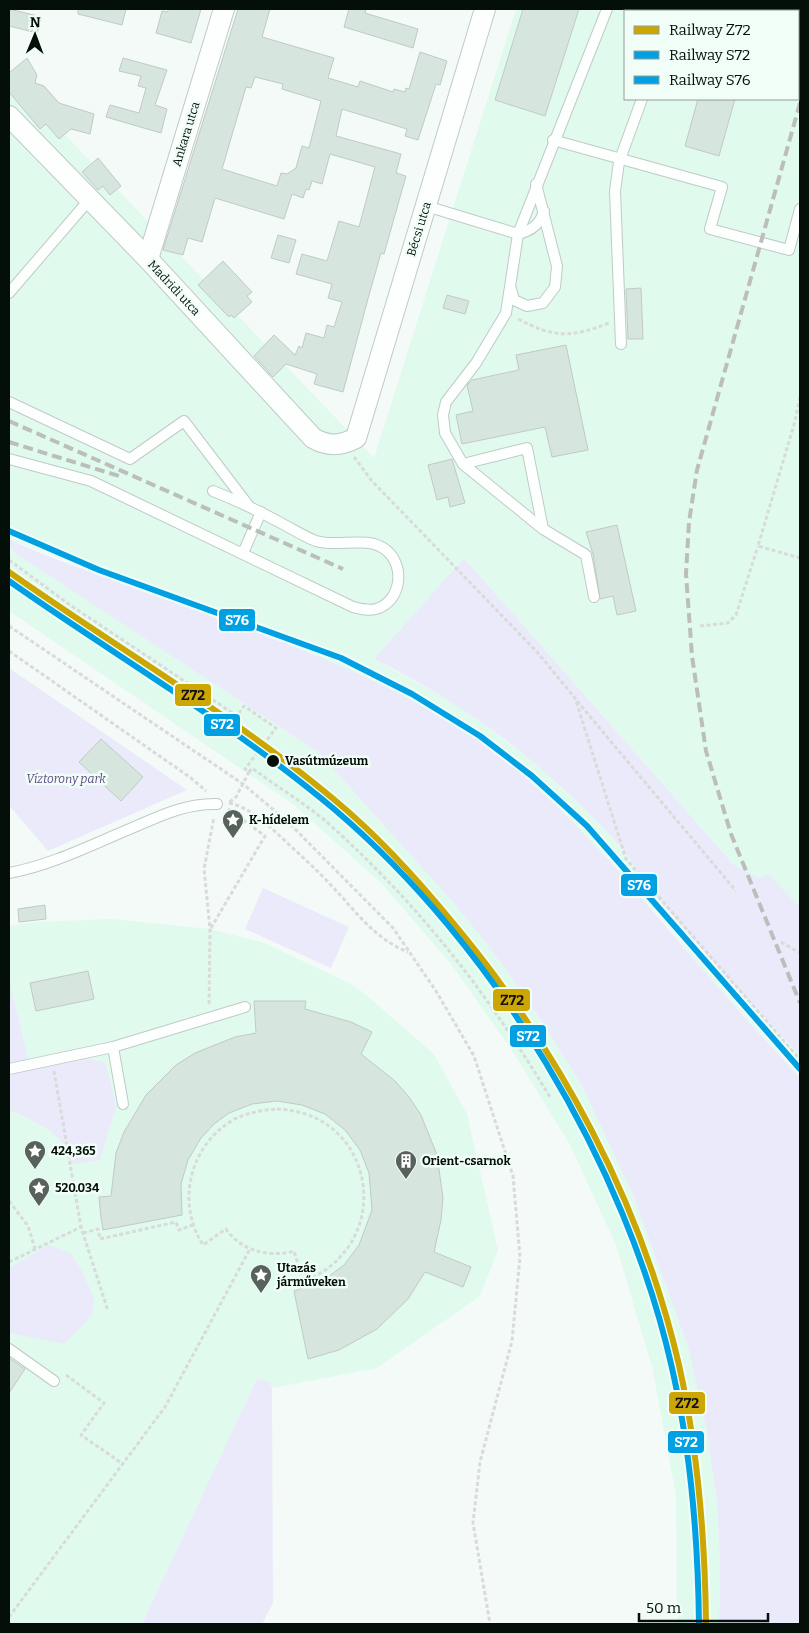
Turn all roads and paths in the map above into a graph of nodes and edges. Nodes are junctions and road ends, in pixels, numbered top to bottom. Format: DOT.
graph roads {
  1 [pos="224,9"];
  2 [pos="485,9"];
  3 [pos="607,9"];
  4 [pos="642,100"];
  5 [pos="9,116"];
  6 [pos="553,140"];
  7 [pos="620,158"];
  8 [pos="536,184"];
  9 [pos="89,200"];
  10 [pos="426,206"];
  11 [pos="800,209"];
  12 [pos="544,211"];
  13 [pos="518,234"];
  14 [pos="148,259"];
  15 [pos="510,285"];
  16 [pos="9,292"];
  17 [pos="506,313"];
  18 [pos="620,319"];
  19 [pos="621,344"];
  20 [pos="800,397"];
  21 [pos="9,402"];
  22 [pos="345,444"];
  23 [pos="9,459"];
  24 [pos="463,464"];
  25 [pos="213,491"];
  26 [pos="248,506"];
  27 [pos="261,512"];
  28 [pos="543,529"];
  29 [pos="758,546"];
  30 [pos="243,553"];
  31 [pos="800,558"];
  32 [pos="9,560"];
  33 [pos="594,597"];
  34 [pos="9,626"];
  35 [pos="700,626"];
  36 [pos="575,698"];
  37 [pos="249,772"];
  38 [pos="243,784"];
  39 [pos="217,804"];
  40 [pos="9,873"];
  41 [pos="736,891"];
  42 [pos="210,929"];
  43 [pos="781,942"];
  44 [pos="800,953"];
  45 [pos="245,1007"];
  46 [pos="209,1017"];
  47 [pos="113,1046"];
  48 [pos="52,1060"];
  49 [pos="800,1060"];
  50 [pos="9,1068"];
  51 [pos="550,1097"];
  52 [pos="124,1104"];
  53 [pos="9,1201"];
  54 [pos="193,1225"];
  55 [pos="81,1227"];
  56 [pos="83,1233"];
  57 [pos="250,1248"];
  58 [pos="36,1249"];
  59 [pos="9,1262"];
  60 [pos="108,1311"];
  61 [pos="9,1349"];
  62 [pos="62,1372"];
  63 [pos="54,1381"];
  64 [pos="123,1464"];
  65 [pos="9,1617"];
  66 [pos="490,1624"];
  1 -- 14 [label="street, Ankara utca"];
  2 -- 10 [label="street, Bécsi utca"];
  3 -- 6 [label="lane"];
  4 -- 7 [label="lane"];
  5 -- 9 [label="street, Madridi utca"];
  6 -- 7 [label="lane"];
  6 -- 8 [label="lane"];
  7 -- 11 [label="lane"];
  7 -- 18 [label="lane"];
  8 -- 12 [label="lane"];
  8 -- 13 [label="lane"];
  9 -- 14 [label="street, Madridi utca"];
  9 -- 16 [label="lane"];
  10 -- 13 [label="lane"];
  10 -- 22 [label="street, Bécsi utca"];
  12 -- 13 [label="lane"];
  12 -- 15 [label="lane"];
  13 -- 15 [label="lane"];
  14 -- 22 [label="street, Madridi utca"];
  15 -- 17 [label="lane"];
  17 -- 18 [label="path"];
  17 -- 24 [label="lane"];
  18 -- 19 [label="lane"];
  20 -- 29 [label="path"];
  21 -- 26 [label="lane"];
  22 -- 36 [label="path"];
  23 -- 30 [label="lane"];
  24 -- 28 [label="lane"];
  24 -- 28 [label="lane"];
  25 -- 26 [label="lane"];
  26 -- 27 [label="lane"];
  27 -- 30 [label="lane"];
  27 -- 30 [label="lane"];
  28 -- 33 [label="lane"];
  29 -- 31 [label="path"];
  29 -- 35 [label="path"];
  32 -- 37 [label="path"];
  34 -- 38 [label="path"];
  36 -- 41 [label="path"];
  36 -- 49 [label="path"];
  37 -- 38 [label="path"];
  37 -- 51 [label="path"];
  38 -- 42 [label="path"];
  38 -- 66 [label="path"];
  39 -- 40 [label="lane"];
  39 -- 42 [label="path"];
  42 -- 46 [label="path"];
  43 -- 44 [label="path"];
  45 -- 46 [label="lane"];
  46 -- 47 [label="lane"];
  47 -- 48 [label="lane"];
  47 -- 52 [label="lane"];
  48 -- 50 [label="lane"];
  48 -- 55 [label="path"];
  53 -- 58 [label="path"];
  54 -- 56 [label="path"];
  54 -- 57 [label="path"];
  54 -- 57 [label="path"];
  55 -- 56 [label="path"];
  55 -- 58 [label="path"];
  56 -- 60 [label="path"];
  57 -- 64 [label="path"];
  58 -- 59 [label="path"];
  61 -- 63 [label="lane"];
  62 -- 64 [label="path"];
  64 -- 65 [label="path"];
}
